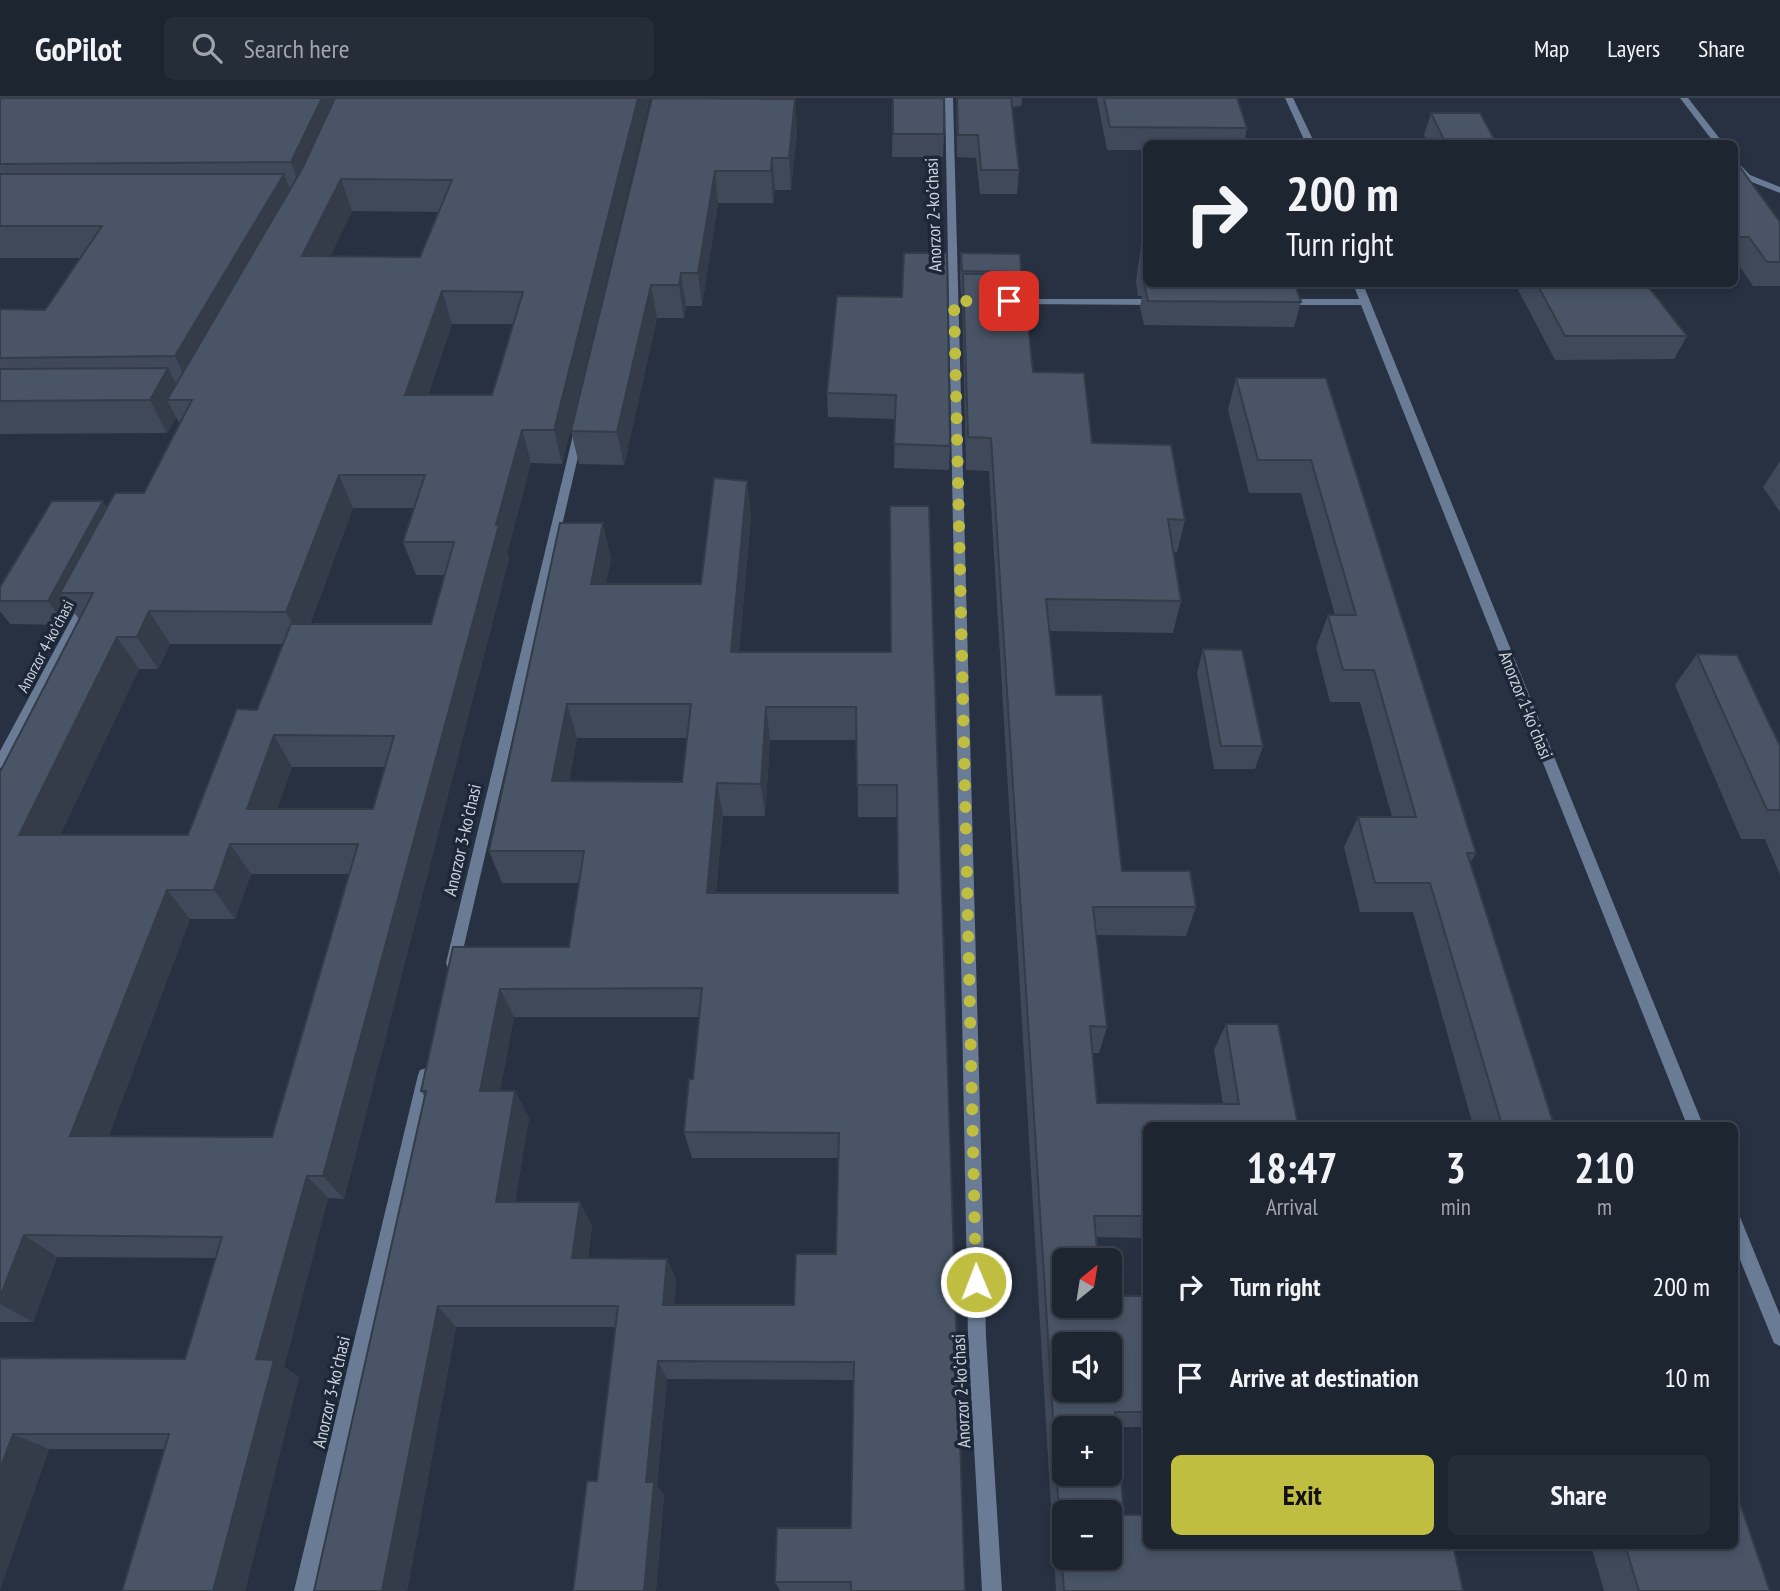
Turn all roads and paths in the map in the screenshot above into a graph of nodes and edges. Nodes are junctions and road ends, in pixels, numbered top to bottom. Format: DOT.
graph roads {
  1 [pos="949,98"];
  2 [pos="1289,98"];
  3 [pos="1684,98"];
  4 [pos="1309,140"];
  5 [pos="1717,140"];
  6 [pos="1738,167"];
  7 [pos="1780,190"];
  8 [pos="1359,287"];
  9 [pos="995,301"];
  10 [pos="1173,302"];
  11 [pos="1269,302"];
  12 [pos="1364,303"];
  13 [pos="583,410"];
  14 [pos="91,592"];
  15 [pos="0,763"];
  16 [pos="449,980"];
  17 [pos="429,1062"];
  18 [pos="1694,1122"];
  19 [pos="1738,1233"];
  20 [pos="1780,1337"];
  21 [pos="304,1591"];
  22 [pos="992,1591"];
  1 -- 22 [label="street, Аnorzor 2-koʼchasi"];
  2 -- 4 [label="street"];
  3 -- 5 [label="street"];
  6 -- 7 [label="street"];
  8 -- 12 [label="street, Аnorzor 1-koʼchasi"];
  9 -- 10 [label="street"];
  11 -- 12 [label="street"];
  12 -- 18 [label="street, Аnorzor 1-koʼchasi"];
  13 -- 16 [label="street, Аnorzor 3-koʼchasi"];
  14 -- 15 [label="street, Аnorzor 4-koʼchasi"];
  17 -- 21 [label="street, Аnorzor 3-koʼchasi"];
  19 -- 20 [label="street"];
}
